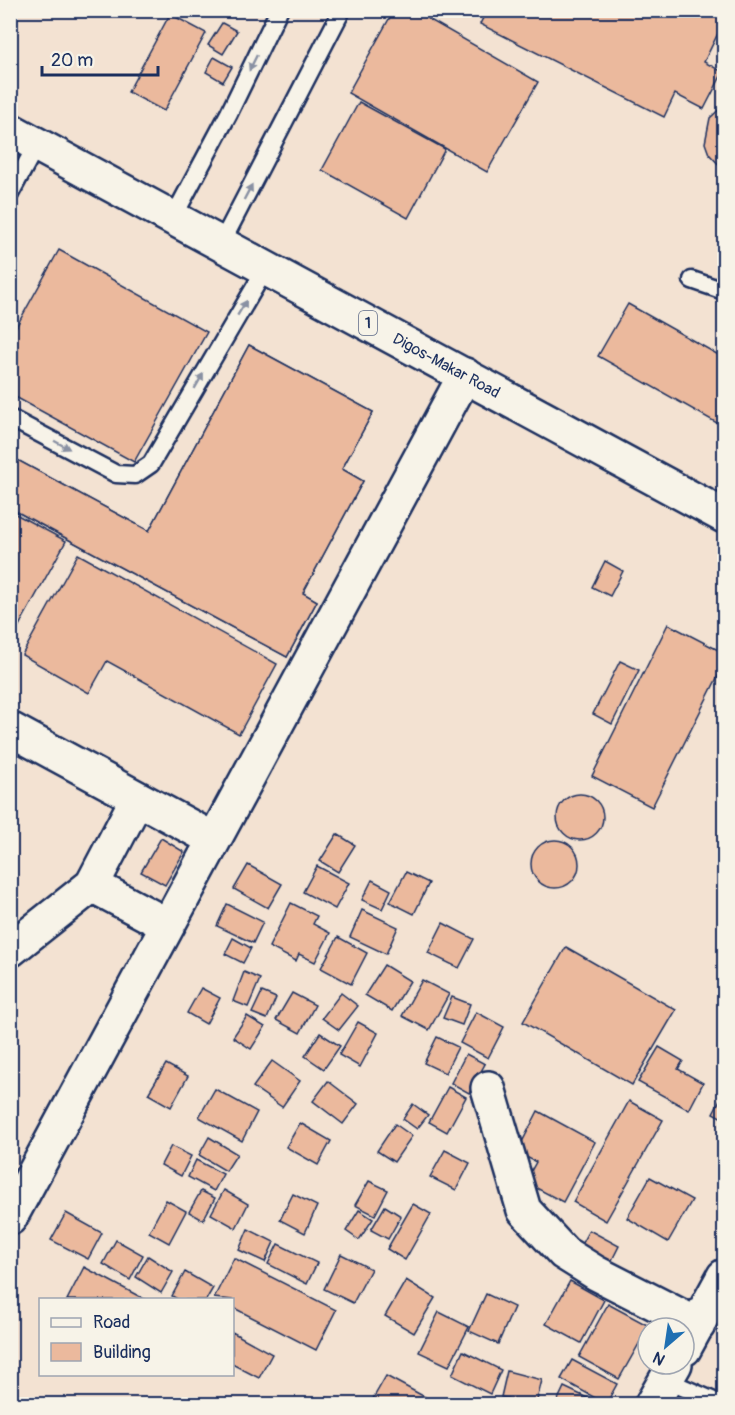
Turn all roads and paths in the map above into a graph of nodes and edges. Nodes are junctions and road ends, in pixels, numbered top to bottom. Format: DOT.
graph roads {
  1 [pos="279,10"];
  2 [pos="342,10"];
  3 [pos="24,137"];
  4 [pos="10,194"];
  5 [pos="173,218"];
  6 [pos="220,244"];
  7 [pos="266,268"];
  8 [pos="692,280"];
  9 [pos="724,291"];
  10 [pos="465,375"];
  11 [pos="10,418"];
  12 [pos="724,516"];
  13 [pos="10,729"];
  14 [pos="137,799"];
  15 [pos="213,839"];
  16 [pos="92,885"];
  17 [pos="167,925"];
  18 [pos="10,950"];
  19 [pos="488,1088"];
  20 [pos="10,1218"];
  21 [pos="724,1276"];
  22 [pos="660,1316"];
  23 [pos="696,1328"];
  24 [pos="665,1383"];
  25 [pos="721,1404"];
  1 -- 5 [label="lane, one-way"];
  6 -- 2 [label="lane, one-way"];
  3 -- 4 [label="lane"];
  3 -- 5 [label="street, Digos-Makar Road / 1"];
  5 -- 6 [label="street, Digos-Makar Road / 1"];
  6 -- 7 [label="street, Digos-Makar Road / 1"];
  7 -- 10 [label="street, Digos-Makar Road / 1"];
  11 -- 7 [label="lane, one-way"];
  8 -- 9 [label="lane"];
  10 -- 12 [label="street, Digos-Makar Road / 1"];
  10 -- 15 [label="street"];
  13 -- 14 [label="street"];
  14 -- 15 [label="street"];
  14 -- 16 [label="street"];
  15 -- 17 [label="street"];
  16 -- 17 [label="street"];
  16 -- 18 [label="street"];
  17 -- 20 [label="street"];
  19 -- 22 [label="street"];
  21 -- 23 [label="street"];
  24 -- 25 [label="lane"];
}
